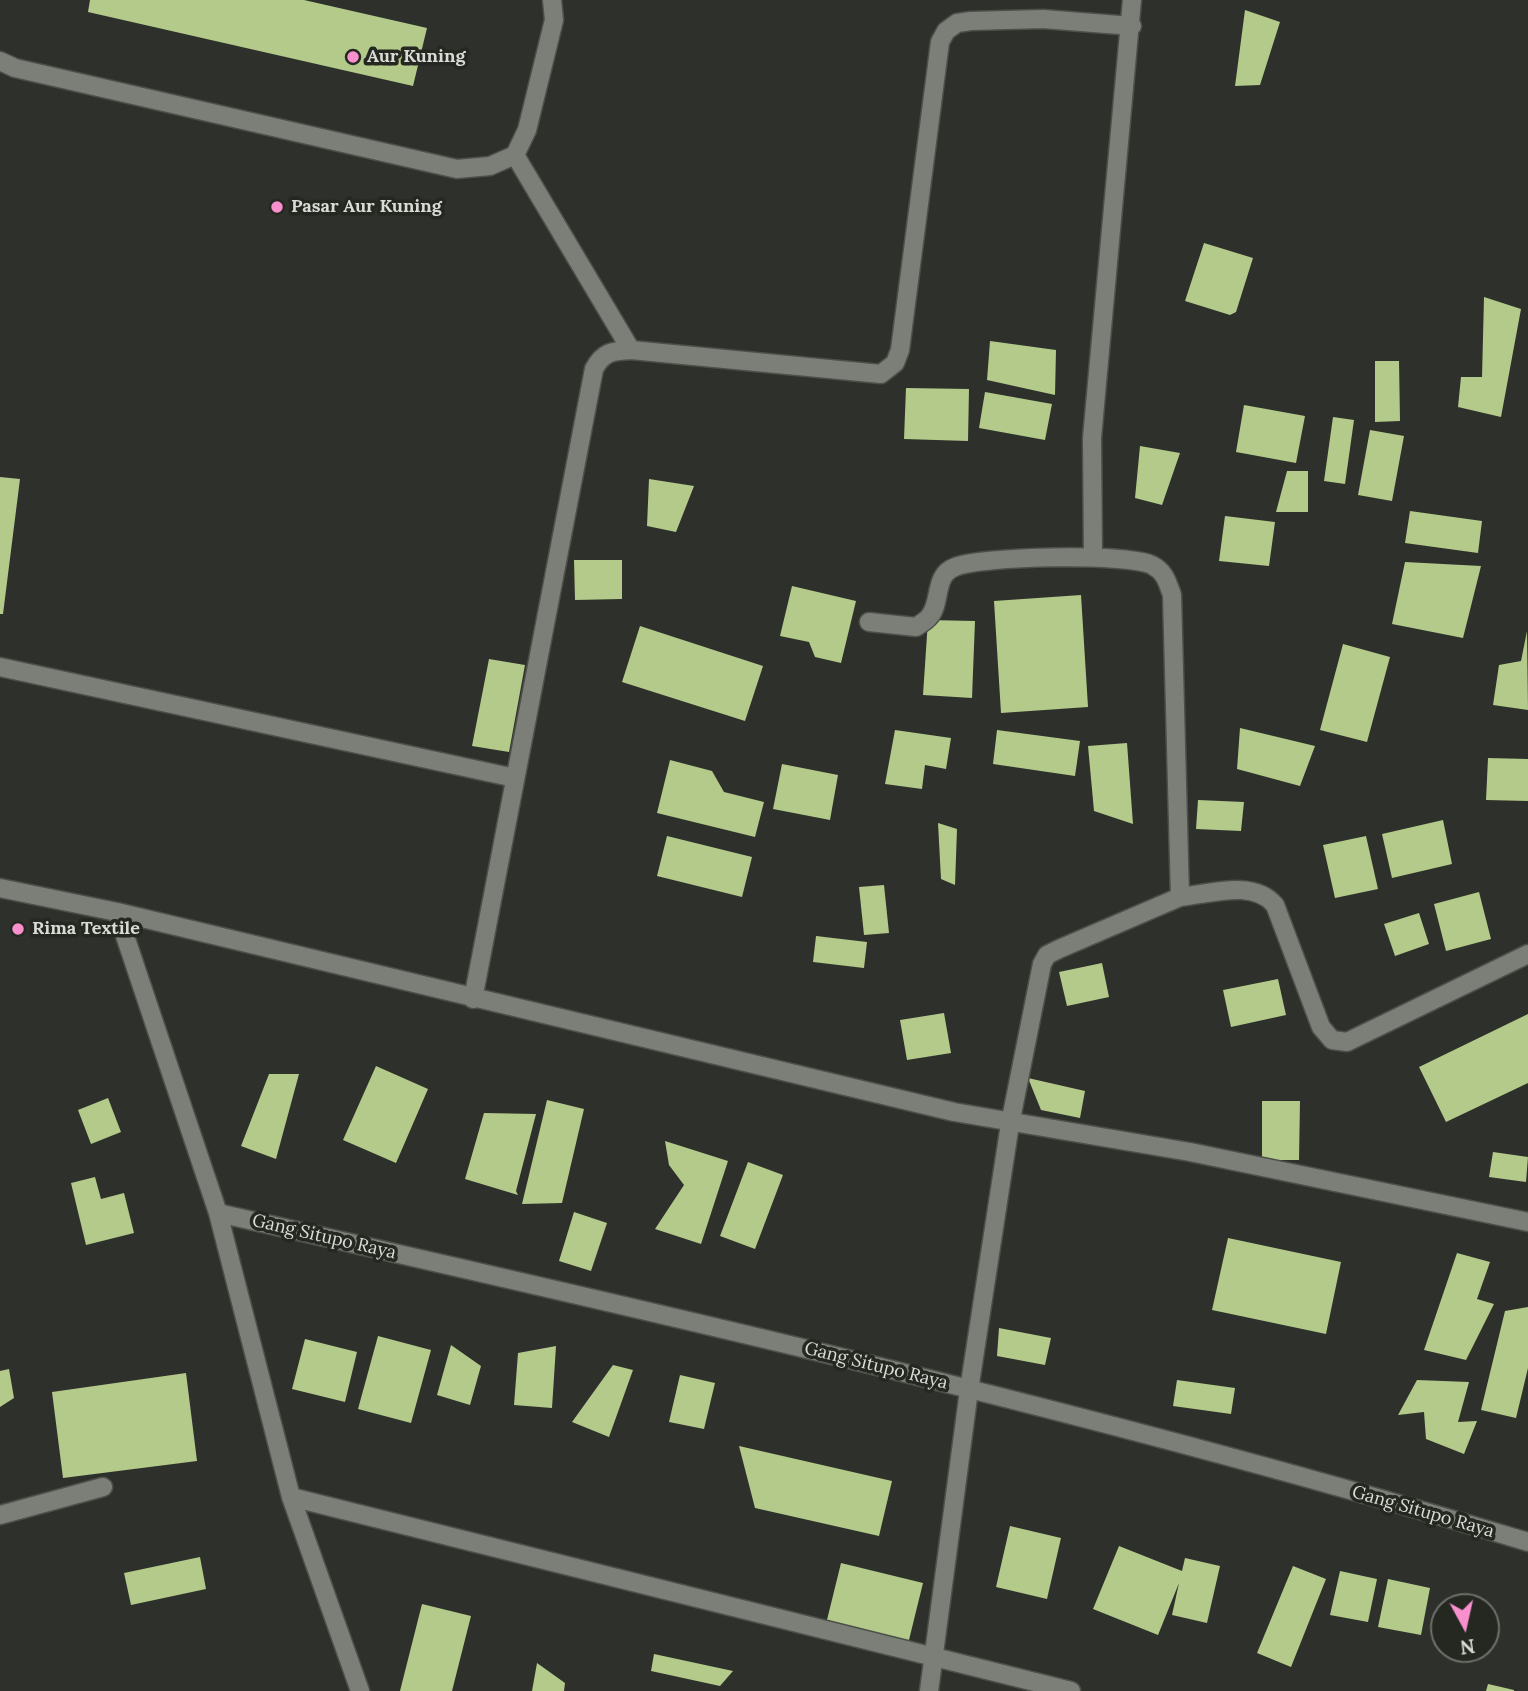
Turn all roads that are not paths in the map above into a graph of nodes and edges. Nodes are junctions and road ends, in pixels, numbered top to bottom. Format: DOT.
graph roads {
  1 [pos="552,0"];
  2 [pos="1132,0"];
  3 [pos="1132,26"];
  4 [pos="0,61"];
  5 [pos="515,155"];
  6 [pos="631,350"];
  7 [pos="1093,557"];
  8 [pos="869,622"];
  9 [pos="0,667"];
  10 [pos="515,778"];
  11 [pos="0,888"];
  12 [pos="1180,897"];
  13 [pos="117,912"];
  14 [pos="1528,954"];
  15 [pos="473,999"];
  16 [pos="1010,1124"];
  17 [pos="218,1213"];
  18 [pos="1528,1222"];
  19 [pos="969,1390"];
  20 [pos="103,1487"];
  21 [pos="291,1497"];
  22 [pos="0,1514"];
  23 [pos="1528,1542"];
  24 [pos="934,1656"];
  25 [pos="360,1691"];
  26 [pos="929,1691"];
  27 [pos="1071,1691"];
  1 -- 5 [label="street"];
  2 -- 3 [label="street"];
  3 -- 6 [label="street"];
  3 -- 7 [label="street"];
  4 -- 5 [label="street"];
  5 -- 6 [label="street"];
  6 -- 10 [label="street"];
  7 -- 8 [label="street"];
  7 -- 12 [label="street"];
  9 -- 10 [label="street"];
  10 -- 15 [label="street"];
  11 -- 13 [label="street"];
  12 -- 14 [label="street"];
  12 -- 16 [label="street"];
  13 -- 15 [label="street"];
  13 -- 17 [label="street"];
  15 -- 16 [label="street"];
  16 -- 18 [label="street"];
  16 -- 19 [label="street"];
  17 -- 19 [label="street, Gang Situpo Raya"];
  17 -- 21 [label="street"];
  19 -- 23 [label="street, Gang Situpo Raya"];
  19 -- 24 [label="street"];
  20 -- 22 [label="street"];
  21 -- 24 [label="street"];
  21 -- 25 [label="street"];
  24 -- 26 [label="street"];
  24 -- 27 [label="street"];
}
